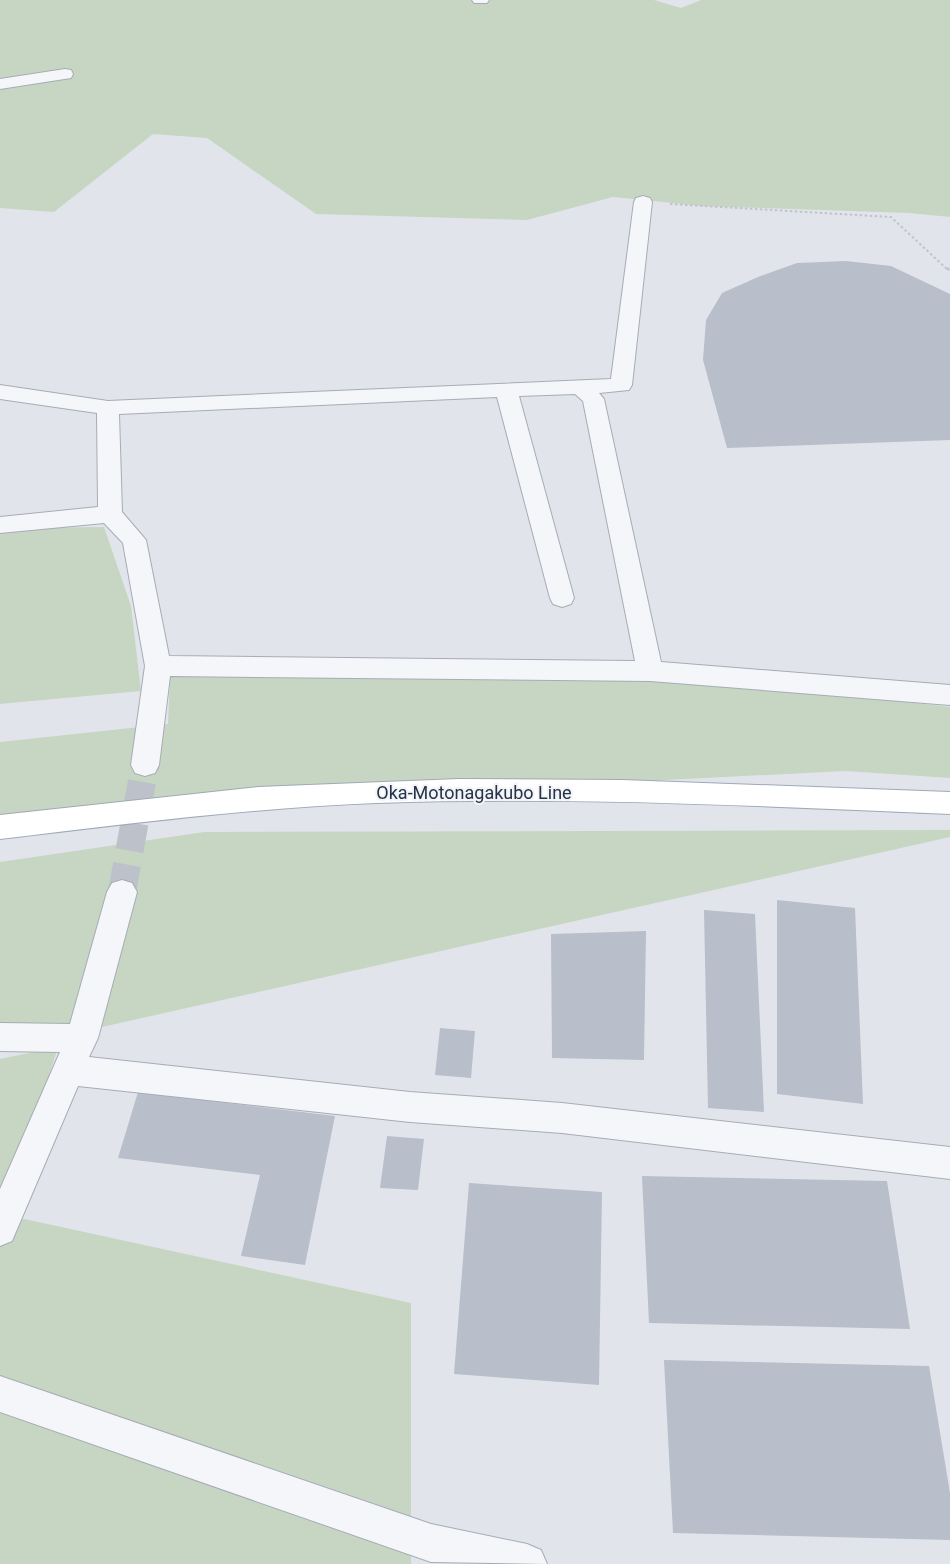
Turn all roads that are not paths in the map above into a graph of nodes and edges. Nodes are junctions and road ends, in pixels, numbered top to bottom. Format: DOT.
graph roads {
  1 [pos="65,74"];
  2 [pos="0,84"];
  3 [pos="644,202"];
  4 [pos="580,386"];
  5 [pos="506,390"];
  6 [pos="0,392"];
  7 [pos="108,408"];
  8 [pos="110,514"];
  9 [pos="0,525"];
  10 [pos="562,598"];
  11 [pos="158,666"];
  12 [pos="650,671"];
  13 [pos="950,695"];
  14 [pos="145,765"];
  15 [pos="950,803"];
  16 [pos="0,828"];
  17 [pos="122,892"];
  18 [pos="0,1038"];
  19 [pos="82,1038"];
  20 [pos="69,1070"];
  21 [pos="950,1163"];
  22 [pos="0,1229"];
  23 [pos="0,1394"];
  24 [pos="429,1553"];
  25 [pos="526,1564"];
  1 -- 2 [label="street"];
  3 -- 4 [label="street"];
  4 -- 5 [label="street"];
  4 -- 12 [label="street"];
  5 -- 7 [label="street"];
  5 -- 10 [label="street"];
  6 -- 7 [label="street"];
  7 -- 8 [label="street"];
  8 -- 9 [label="street"];
  8 -- 11 [label="street"];
  11 -- 12 [label="street"];
  11 -- 14 [label="street"];
  12 -- 13 [label="street"];
  15 -- 16 [label="main road, Oka-Motonagakubo Line"];
  17 -- 19 [label="street"];
  18 -- 19 [label="street"];
  19 -- 20 [label="street"];
  20 -- 21 [label="street"];
  20 -- 22 [label="street"];
  23 -- 24 [label="street"];
  24 -- 25 [label="street"];
}
